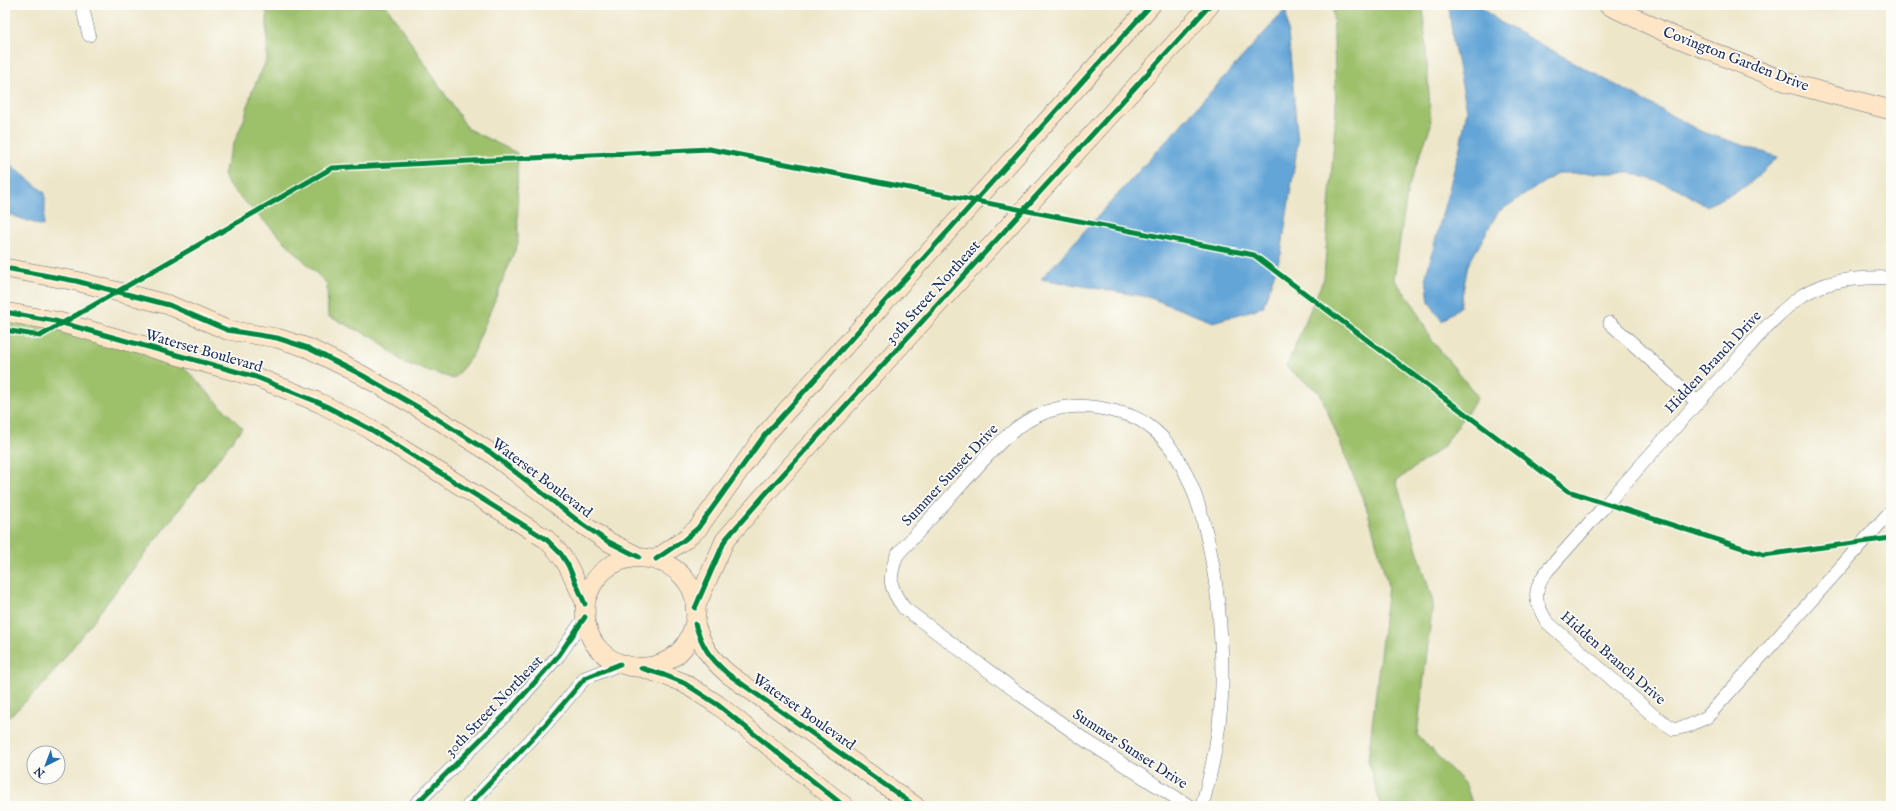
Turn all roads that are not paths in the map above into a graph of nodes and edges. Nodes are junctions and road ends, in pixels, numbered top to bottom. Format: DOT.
graph roads {
  1 [pos="82,5"];
  2 [pos="1151,5"];
  3 [pos="1210,5"];
  4 [pos="1608,5"];
  5 [pos="89,35"];
  6 [pos="1891,110"];
  7 [pos="5,268"];
  8 [pos="1891,278"];
  9 [pos="5,312"];
  10 [pos="1610,322"];
  11 [pos="1697,402"];
  12 [pos="1891,510"];
  13 [pos="648,558"];
  14 [pos="585,610"];
  15 [pos="695,616"];
  16 [pos="620,664"];
  17 [pos="642,668"];
  18 [pos="414,806"];
  19 [pos="468,806"];
  20 [pos="844,806"];
  21 [pos="915,806"];
  22 [pos="1189,806"];
  23 [pos="1202,806"];
  1 -- 5 [label="street"];
  2 -- 13 [label="street, 30th Street Northeast"];
  3 -- 15 [label="street, 30th Street Northeast"];
  4 -- 6 [label="street, Covington Garden Drive"];
  7 -- 13 [label="street, Waterset Boulevard"];
  8 -- 11 [label="street, Hidden Branch Drive"];
  9 -- 14 [label="street, Waterset Boulevard"];
  10 -- 11 [label="street"];
  11 -- 12 [label="street, Hidden Branch Drive"];
  13 -- 14 [label="street"];
  13 -- 15 [label="street"];
  14 -- 16 [label="street"];
  14 -- 18 [label="street, 30th Street Northeast"];
  15 -- 17 [label="street"];
  15 -- 21 [label="street, Waterset Boulevard"];
  16 -- 17 [label="street"];
  16 -- 19 [label="street"];
  17 -- 20 [label="street"];
  22 -- 23 [label="street, Summer Sunset Drive"];
}
